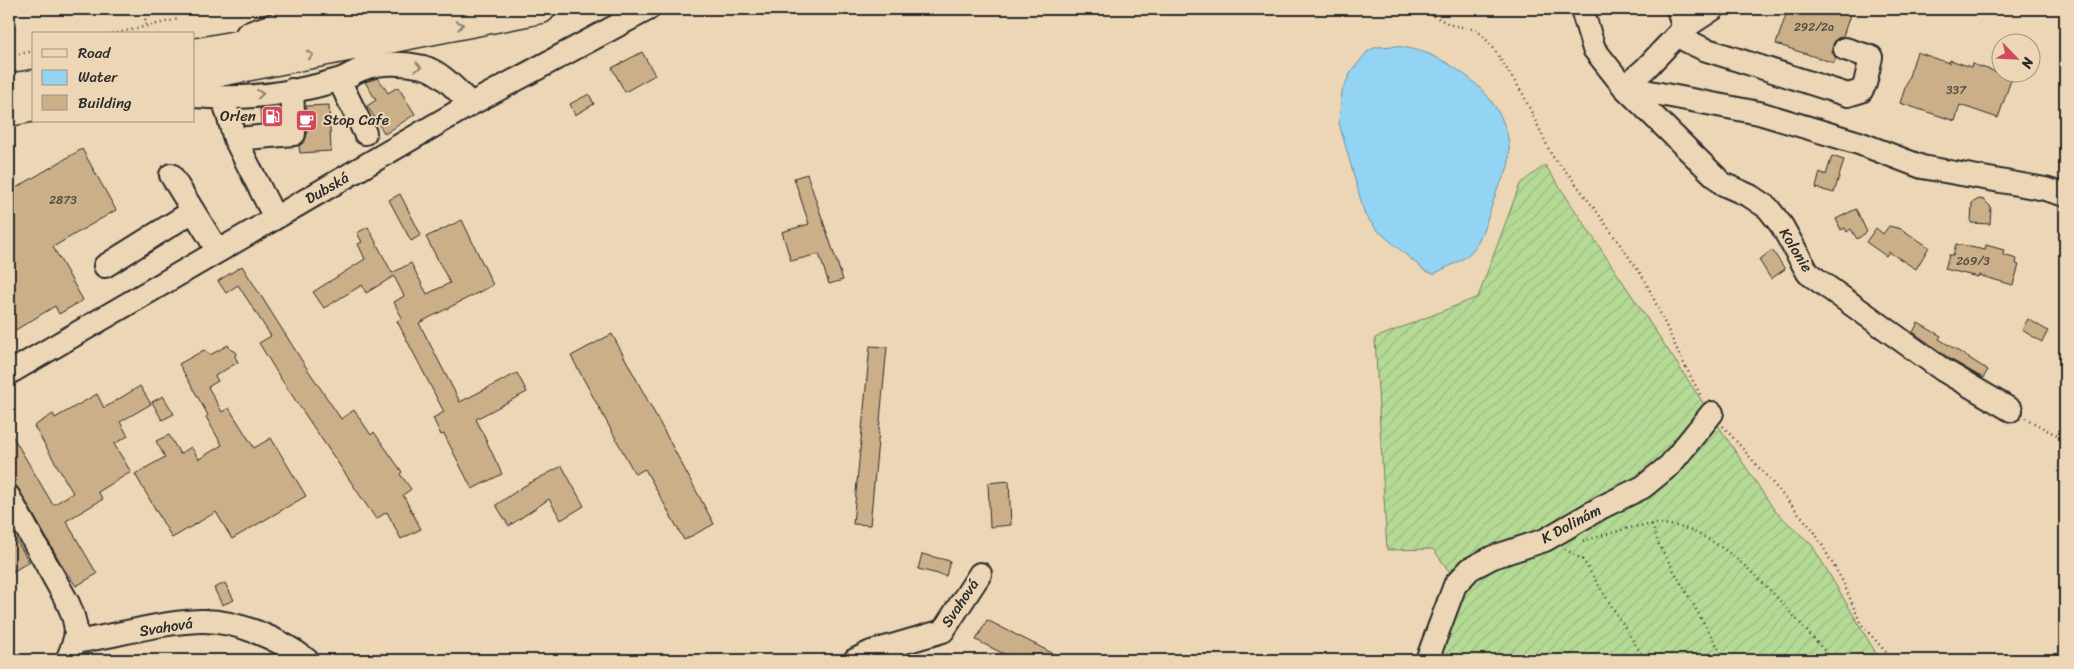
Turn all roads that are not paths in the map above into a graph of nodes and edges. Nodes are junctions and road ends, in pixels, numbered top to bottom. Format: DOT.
graph roads {
  1 [pos="308,9"];
  2 [pos="429,9"];
  3 [pos="541,9"];
  4 [pos="648,9"];
  5 [pos="1582,9"];
  6 [pos="1713,9"];
  7 [pos="1681,18"];
  8 [pos="1846,49"];
  9 [pos="195,53"];
  10 [pos="195,53"];
  11 [pos="195,77"];
  12 [pos="339,80"];
  13 [pos="32,84"];
  14 [pos="1624,87"];
  15 [pos="9,88"];
  16 [pos="292,90"];
  17 [pos="195,96"];
  18 [pos="223,98"];
  19 [pos="471,104"];
  20 [pos="32,107"];
  21 [pos="9,112"];
  22 [pos="365,133"];
  23 [pos="235,139"];
  24 [pos="171,175"];
  25 [pos="2065,195"];
  26 [pos="193,212"];
  27 [pos="275,218"];
  28 [pos="218,251"];
  29 [pos="105,266"];
  30 [pos="9,372"];
  31 [pos="2011,410"];
  32 [pos="1712,413"];
  33 [pos="9,497"];
  34 [pos="980,574"];
  35 [pos="72,651"];
  36 [pos="308,660"];
  37 [pos="855,660"];
  38 [pos="1427,660"];
  1 -- 9 [label="street"];
  2 -- 10 [label="highway"];
  11 -- 3 [label="highway, one-way"];
  4 -- 19 [label="street, Dubská"];
  5 -- 14 [label="street, Kolonie"];
  6 -- 7 [label="street"];
  7 -- 8 [label="street"];
  7 -- 14 [label="street"];
  12 -- 16 [label="street"];
  12 -- 19 [label="street, one-way"];
  12 -- 22 [label="street"];
  13 -- 15 [label="highway"];
  14 -- 25 [label="street"];
  14 -- 31 [label="street, Kolonie"];
  18 -- 16 [label="street, one-way"];
  16 -- 23 [label="street"];
  17 -- 18 [label="street"];
  18 -- 23 [label="street"];
  19 -- 27 [label="street, Dubská"];
  20 -- 21 [label="highway"];
  23 -- 27 [label="street"];
  24 -- 26 [label="street"];
  26 -- 28 [label="street"];
  26 -- 29 [label="street"];
  27 -- 28 [label="street, Dubská"];
  28 -- 30 [label="street, Dubská"];
  32 -- 38 [label="street, K Dolinám"];
  33 -- 35 [label="street, Svahová"];
  34 -- 37 [label="street, Svahová"];
  35 -- 36 [label="street, Svahová"];
}
